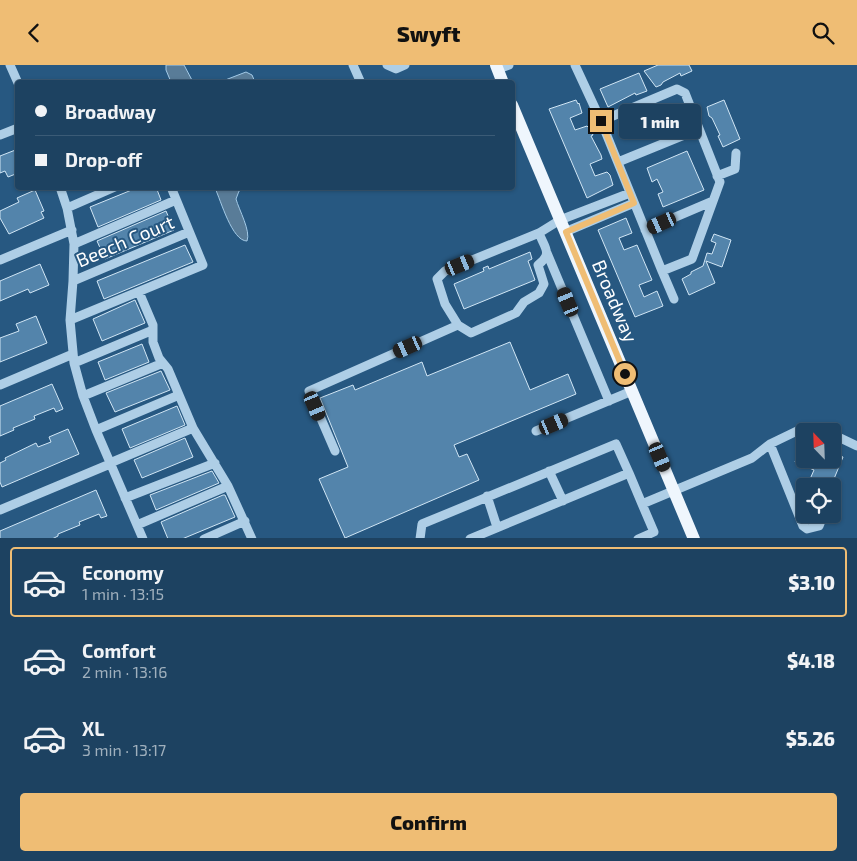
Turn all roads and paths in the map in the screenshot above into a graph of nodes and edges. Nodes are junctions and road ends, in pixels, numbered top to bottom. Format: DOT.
graph roads {
  1 [pos="10,65"];
  2 [pos="353,65"];
  3 [pos="387,65"];
  4 [pos="405,65"];
  5 [pos="516,65"];
  6 [pos="575,65"];
  7 [pos="503,66"];
  8 [pos="17,80"];
  9 [pos="360,80"];
  10 [pos="503,80"];
  11 [pos="601,121"];
  12 [pos="15,128"];
  13 [pos="699,129"];
  14 [pos="517,131"];
  15 [pos="0,135"];
  16 [pos="736,153"];
  17 [pos="618,162"];
  18 [pos="717,176"];
  19 [pos="61,190"];
  20 [pos="108,190"];
  21 [pos="171,190"];
  22 [pos="630,193"];
  23 [pos="176,200"];
  24 [pos="713,201"];
  25 [pos="634,203"];
  26 [pos="67,208"];
  27 [pos="563,226"];
  28 [pos="72,230"];
  29 [pos="645,230"];
  30 [pos="189,232"];
  31 [pos="539,233"];
  32 [pos="74,244"];
  33 [pos="547,253"];
  34 [pos="0,260"];
  35 [pos="662,271"];
  36 [pos="74,281"];
  37 [pos="139,292"];
  38 [pos="674,299"];
  39 [pos="70,320"];
  40 [pos="458,325"];
  41 [pos="153,329"];
  42 [pos="73,359"];
  43 [pos="164,363"];
  44 [pos="0,385"];
  45 [pos="632,391"];
  46 [pos="179,395"];
  47 [pos="83,397"];
  48 [pos="609,401"];
  49 [pos="193,428"];
  50 [pos="96,430"];
  51 [pos="536,431"];
  52 [pos="796,431"];
  53 [pos="841,438"];
  54 [pos="770,444"];
  55 [pos="857,446"];
  56 [pos="335,451"];
  57 [pos="110,463"];
  58 [pos="215,463"];
  59 [pos="550,471"];
  60 [pos="629,473"];
  61 [pos="228,486"];
  62 [pos="674,490"];
  63 [pos="487,496"];
  64 [pos="125,498"];
  65 [pos="796,499"];
  66 [pos="563,501"];
  67 [pos="642,504"];
  68 [pos="0,510"];
  69 [pos="245,521"];
  70 [pos="801,523"];
  71 [pos="821,523"];
  72 [pos="137,525"];
  73 [pos="497,527"];
  74 [pos="656,535"];
  75 [pos="142,538"];
  76 [pos="206,538"];
  77 [pos="252,538"];
  78 [pos="420,538"];
  79 [pos="472,538"];
  80 [pos="642,538"];
  81 [pos="694,538"];
  1 -- 8 [label="street"];
  2 -- 9 [label="street"];
  3 -- 4 [label="street"];
  5 -- 7 [label="street"];
  6 -- 11 [label="street"];
  7 -- 10 [label="main road"];
  11 -- 13 [label="street"];
  11 -- 17 [label="street"];
  12 -- 15 [label="street"];
  13 -- 17 [label="street"];
  13 -- 18 [label="street"];
  14 -- 27 [label="main road, Broadway"];
  16 -- 18 [label="street"];
  17 -- 22 [label="street"];
  18 -- 24 [label="street"];
  19 -- 26 [label="street"];
  20 -- 26 [label="street"];
  21 -- 23 [label="street"];
  22 -- 25 [label="street"];
  22 -- 27 [label="street"];
  23 -- 30 [label="street"];
  23 -- 32 [label="street"];
  24 -- 29 [label="street"];
  24 -- 35 [label="street"];
  25 -- 27 [label="street"];
  25 -- 29 [label="street"];
  26 -- 28 [label="street"];
  27 -- 31 [label="street"];
  27 -- 45 [label="main road, Broadway"];
  28 -- 32 [label="street"];
  28 -- 34 [label="street"];
  29 -- 35 [label="street"];
  30 -- 36 [label="street, Beech Court"];
  30 -- 37 [label="street"];
  31 -- 33 [label="street"];
  31 -- 40 [label="street"];
  32 -- 36 [label="street"];
  33 -- 40 [label="street"];
  33 -- 48 [label="street"];
  35 -- 38 [label="street"];
  36 -- 39 [label="street"];
  37 -- 39 [label="street"];
  37 -- 41 [label="street"];
  39 -- 42 [label="street"];
  40 -- 56 [label="street"];
  41 -- 42 [label="street"];
  41 -- 43 [label="street"];
  42 -- 44 [label="street"];
  42 -- 47 [label="street"];
  43 -- 46 [label="street"];
  43 -- 47 [label="street"];
  45 -- 48 [label="street"];
  45 -- 62 [label="main road, Broadway"];
  46 -- 49 [label="street"];
  46 -- 50 [label="street"];
  47 -- 50 [label="street"];
  48 -- 51 [label="street"];
  49 -- 57 [label="street"];
  49 -- 58 [label="street"];
  50 -- 57 [label="street"];
  52 -- 54 [label="street"];
  53 -- 55 [label="street"];
  54 -- 62 [label="street"];
  54 -- 65 [label="street"];
  57 -- 64 [label="street"];
  57 -- 68 [label="street"];
  58 -- 61 [label="street"];
  58 -- 64 [label="street"];
  59 -- 60 [label="street"];
  59 -- 63 [label="street"];
  59 -- 66 [label="street"];
  60 -- 66 [label="street"];
  60 -- 67 [label="street"];
  61 -- 69 [label="street"];
  61 -- 72 [label="street"];
  62 -- 67 [label="street"];
  62 -- 81 [label="main road, Broadway"];
  63 -- 73 [label="street"];
  63 -- 78 [label="street"];
  64 -- 72 [label="street"];
  66 -- 73 [label="street"];
  67 -- 74 [label="street"];
  69 -- 76 [label="street"];
  69 -- 77 [label="street"];
  70 -- 71 [label="street"];
  72 -- 75 [label="street"];
  73 -- 79 [label="street"];
  74 -- 80 [label="street"];
}
